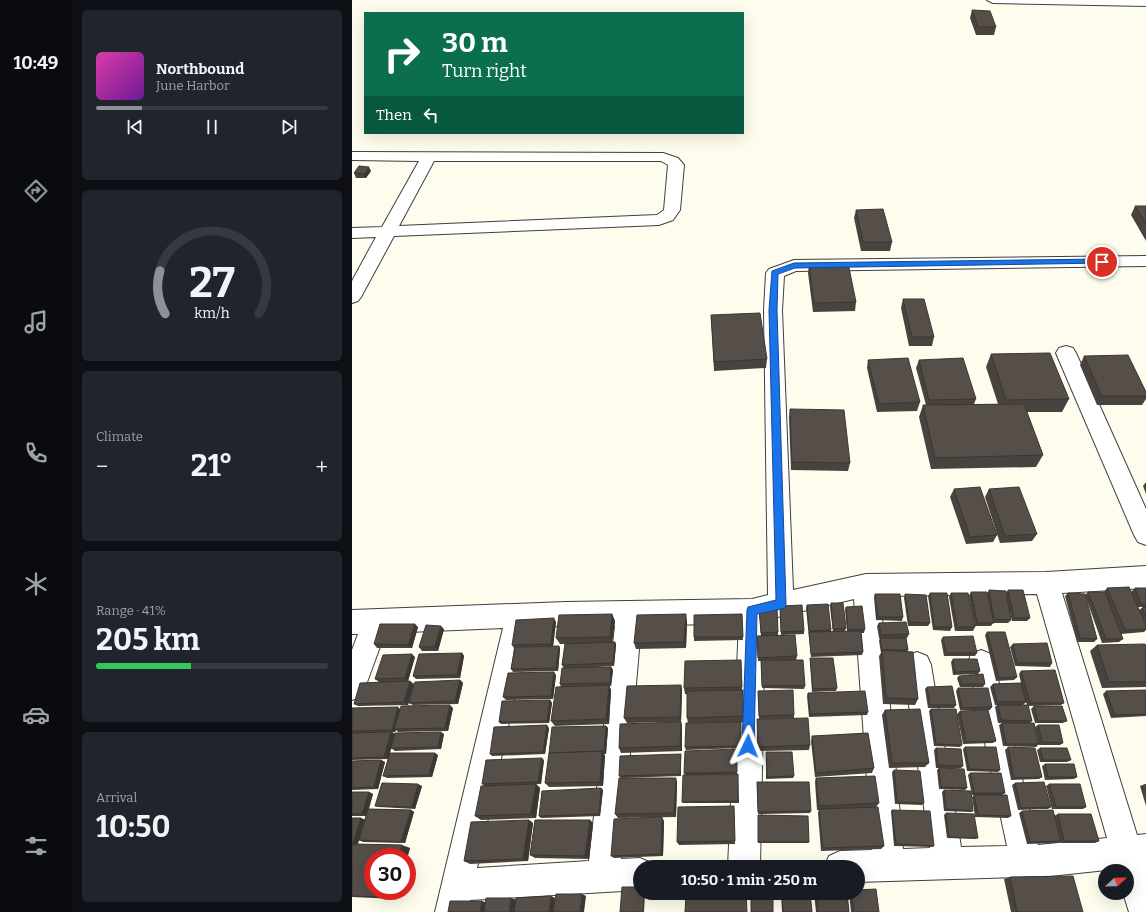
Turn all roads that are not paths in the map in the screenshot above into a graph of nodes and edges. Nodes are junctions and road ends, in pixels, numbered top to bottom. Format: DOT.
graph roads {
  1 [pos="993,0"];
  2 [pos="1146,3"];
  3 [pos="352,156"];
  4 [pos="429,156"];
  5 [pos="387,232"];
  6 [pos="352,233"];
  7 [pos="1146,261"];
  8 [pos="352,297"];
  9 [pos="1066,353"];
  10 [pos="1146,535"];
  11 [pos="1146,577"];
  12 [pos="1046,583"];
  13 [pos="866,585"];
  14 [pos="781,604"];
  15 [pos="752,610"];
  16 [pos="629,614"];
  17 [pos="520,616"];
  18 [pos="364,622"];
  19 [pos="981,663"];
  20 [pos="917,665"];
  21 [pos="352,686"];
  22 [pos="1137,851"];
  23 [pos="744,860"];
  24 [pos="1026,861"];
  25 [pos="948,863"];
  26 [pos="889,865"];
  27 [pos="865,866"];
  28 [pos="633,874"];
  29 [pos="604,875"];
  30 [pos="454,899"];
  31 [pos="1145,912"];
  1 -- 2 [label="street"];
  3 -- 4 [label="street"];
  4 -- 5 [label="street"];
  4 -- 5 [label="street"];
  5 -- 6 [label="street"];
  5 -- 8 [label="street"];
  7 -- 14 [label="street"];
  9 -- 10 [label="street"];
  11 -- 12 [label="street"];
  12 -- 13 [label="street"];
  12 -- 22 [label="street"];
  13 -- 14 [label="street"];
  13 -- 26 [label="street"];
  14 -- 15 [label="street"];
  15 -- 16 [label="street"];
  15 -- 23 [label="street"];
  16 -- 17 [label="street"];
  16 -- 29 [label="street"];
  17 -- 18 [label="street"];
  17 -- 30 [label="street"];
  18 -- 21 [label="street"];
  19 -- 24 [label="street"];
  20 -- 25 [label="street"];
  22 -- 24 [label="street"];
  22 -- 31 [label="street"];
  24 -- 25 [label="street"];
  25 -- 26 [label="street"];
  26 -- 27 [label="street"];
  28 -- 29 [label="street"];
  29 -- 30 [label="street"];
}
